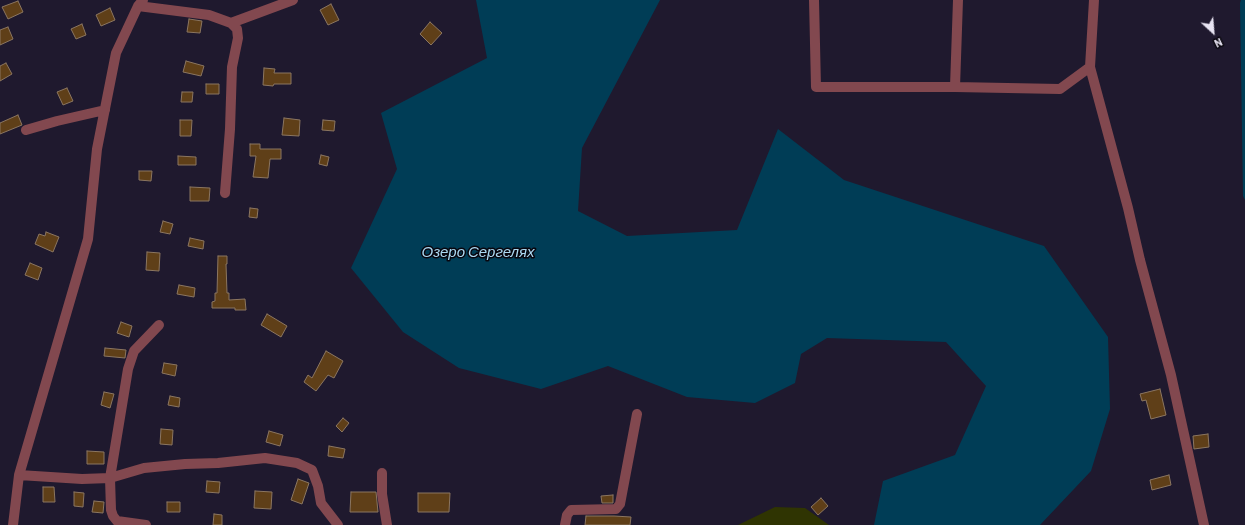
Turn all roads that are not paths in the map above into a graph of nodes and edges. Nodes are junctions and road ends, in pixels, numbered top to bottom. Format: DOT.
graph roads {
  1 [pos="293,0"];
  2 [pos="814,0"];
  3 [pos="958,0"];
  4 [pos="1094,0"];
  5 [pos="140,3"];
  6 [pos="231,23"];
  7 [pos="1090,67"];
  8 [pos="955,87"];
  9 [pos="105,110"];
  10 [pos="26,130"];
  11 [pos="225,193"];
  12 [pos="159,324"];
  13 [pos="637,414"];
  14 [pos="382,473"];
  15 [pos="19,475"];
  16 [pos="110,478"];
  17 [pos="14,525"];
  18 [pos="146,525"];
  19 [pos="338,525"];
  20 [pos="388,525"];
  21 [pos="565,525"];
  22 [pos="1204,525"];
  1 -- 6 [label="street"];
  2 -- 8 [label="street"];
  3 -- 8 [label="street"];
  4 -- 7 [label="street"];
  5 -- 6 [label="street"];
  5 -- 9 [label="street"];
  6 -- 11 [label="street"];
  7 -- 8 [label="street"];
  7 -- 22 [label="street"];
  9 -- 10 [label="street"];
  9 -- 15 [label="street"];
  12 -- 16 [label="street"];
  13 -- 21 [label="street"];
  14 -- 20 [label="street"];
  15 -- 16 [label="street"];
  15 -- 17 [label="street"];
  16 -- 18 [label="street"];
  16 -- 19 [label="street"];
}
